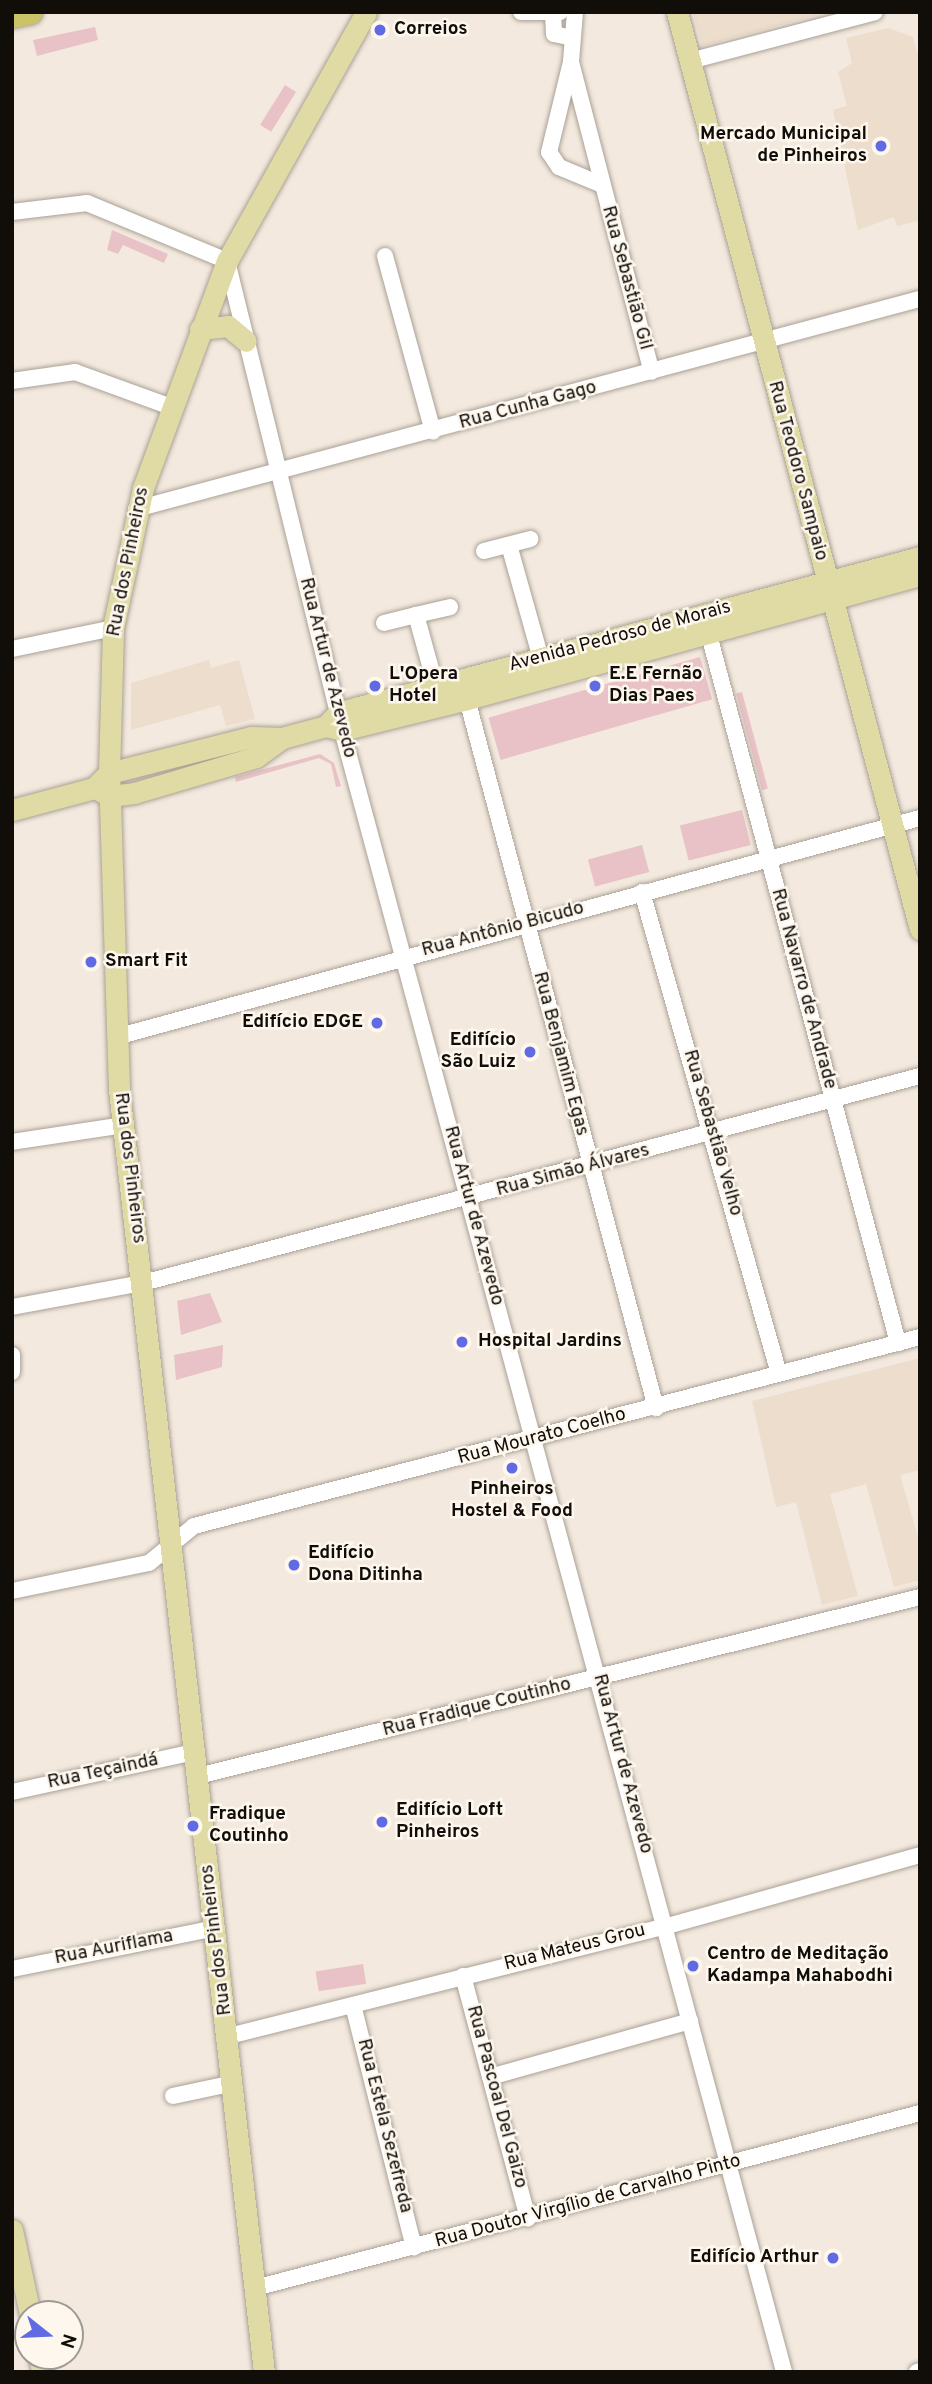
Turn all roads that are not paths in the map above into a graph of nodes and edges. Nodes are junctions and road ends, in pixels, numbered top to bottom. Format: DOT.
graph roads {
  1 [pos="31,12"];
  2 [pos="366,12"];
  3 [pos="521,12"];
  4 [pos="575,12"];
  5 [pos="677,12"];
  6 [pos="875,12"];
  7 [pos="556,13"];
  8 [pos="12,16"];
  9 [pos="573,38"];
  10 [pos="571,61"];
  11 [pos="690,61"];
  12 [pos="600,184"];
  13 [pos="12,212"];
  14 [pos="385,256"];
  15 [pos="227,261"];
  16 [pos="920,299"];
  17 [pos="200,329"];
  18 [pos="246,341"];
  19 [pos="764,341"];
  20 [pos="652,372"];
  21 [pos="12,381"];
  22 [pos="171,407"];
  23 [pos="433,432"];
  24 [pos="278,474"];
  25 [pos="136,509"];
  26 [pos="530,539"];
  27 [pos="509,545"];
  28 [pos="484,551"];
  29 [pos="920,557"];
  30 [pos="920,575"];
  31 [pos="829,592"];
  32 [pos="450,607"];
  33 [pos="416,615"];
  34 [pos="384,623"];
  35 [pos="113,628"];
  36 [pos="709,635"];
  37 [pos="12,649"];
  38 [pos="541,659"];
  39 [pos="436,687"];
  40 [pos="467,699"];
  41 [pos="335,723"];
  42 [pos="282,738"];
  43 [pos="110,773"];
  44 [pos="102,792"];
  45 [pos="12,810"];
  46 [pos="920,818"];
  47 [pos="892,825"];
  48 [pos="768,858"];
  49 [pos="642,892"];
  50 [pos="526,924"];
  51 [pos="920,929"];
  52 [pos="403,956"];
  53 [pos="116,1037"];
  54 [pos="920,1076"];
  55 [pos="833,1100"];
  56 [pos="125,1125"];
  57 [pos="712,1132"];
  58 [pos="12,1142"];
  59 [pos="590,1168"];
  60 [pos="469,1199"];
  61 [pos="143,1283"];
  62 [pos="12,1307"];
  63 [pos="920,1337"];
  64 [pos="898,1343"];
  65 [pos="12,1355"];
  66 [pos="12,1371"];
  67 [pos="779,1374"];
  68 [pos="656,1408"];
  69 [pos="534,1440"];
  70 [pos="170,1546"];
  71 [pos="12,1591"];
  72 [pos="920,1597"];
  73 [pos="599,1677"];
  74 [pos="194,1752"];
  75 [pos="198,1776"];
  76 [pos="12,1791"];
  77 [pos="920,1855"];
  78 [pos="664,1927"];
  79 [pos="216,1928"];
  80 [pos="12,1969"];
  81 [pos="464,1976"];
  82 [pos="354,2005"];
  83 [pos="690,2021"];
  84 [pos="229,2036"];
  85 [pos="489,2077"];
  86 [pos="234,2083"];
  87 [pos="173,2096"];
  88 [pos="920,2113"];
  89 [pos="728,2165"];
  90 [pos="528,2218"];
  91 [pos="12,2230"];
  92 [pos="414,2247"];
  93 [pos="256,2288"];
  94 [pos="27,2300"];
  95 [pos="264,2372"];
  96 [pos="784,2372"];
  1 -- 8 [label="highway"];
  2 -- 15 [label="main road, Rua dos Pinheiros"];
  3 -- 7 [label="street"];
  4 -- 9 [label="street, Rua Sebastião Gil"];
  5 -- 11 [label="main road, Rua Teodoro Sampaio"];
  6 -- 11 [label="street"];
  7 -- 9 [label="street"];
  9 -- 10 [label="street, Rua Sebastião Gil"];
  10 -- 12 [label="street, Rua Sebastião Gil"];
  10 -- 12 [label="street, Rua Sebastião Gil"];
  11 -- 19 [label="main road, Rua Teodoro Sampaio"];
  12 -- 20 [label="street, Rua Sebastião Gil"];
  13 -- 15 [label="street"];
  14 -- 23 [label="street"];
  15 -- 17 [label="main road, Rua dos Pinheiros"];
  15 -- 18 [label="street, Rua Artur de Azevedo"];
  16 -- 19 [label="street, Rua Cunha Gago"];
  17 -- 18 [label="main road"];
  17 -- 22 [label="main road, Rua dos Pinheiros"];
  18 -- 24 [label="street, Rua Artur de Azevedo"];
  19 -- 20 [label="street, Rua Cunha Gago"];
  19 -- 31 [label="main road, Rua Teodoro Sampaio"];
  20 -- 23 [label="street, Rua Cunha Gago"];
  21 -- 22 [label="street"];
  22 -- 25 [label="main road, Rua dos Pinheiros"];
  23 -- 24 [label="street, Rua Cunha Gago"];
  24 -- 25 [label="street, Rua Cunha Gago"];
  24 -- 41 [label="street, Rua Artur de Azevedo"];
  25 -- 35 [label="main road, Rua dos Pinheiros"];
  26 -- 27 [label="street"];
  27 -- 28 [label="street"];
  27 -- 38 [label="street"];
  29 -- 31 [label="main road, Avenida Pedroso de Morais"];
  30 -- 31 [label="main road, Avenida Pedroso de Morais"];
  31 -- 36 [label="main road, Avenida Pedroso de Morais"];
  31 -- 38 [label="main road, Avenida Pedroso de Morais"];
  31 -- 47 [label="main road, Rua Teodoro Sampaio"];
  32 -- 33 [label="street"];
  33 -- 34 [label="street"];
  33 -- 39 [label="street"];
  35 -- 37 [label="street"];
  35 -- 43 [label="main road, Rua dos Pinheiros"];
  36 -- 40 [label="main road, Avenida Pedroso de Morais"];
  36 -- 48 [label="street, Rua Navarro de Andrade"];
  38 -- 39 [label="main road, Avenida Pedroso de Morais"];
  39 -- 41 [label="main road, Avenida Pedroso de Morais"];
  40 -- 41 [label="main road, Avenida Pedroso de Morais"];
  40 -- 50 [label="street, Rua Benjamim Egas"];
  41 -- 42 [label="main road, Avenida Pedroso de Morais"];
  41 -- 52 [label="street, Rua Artur de Azevedo"];
  42 -- 43 [label="main road, Avenida Pedroso de Morais"];
  42 -- 44 [label="main road, Avenida Pedroso de Morais"];
  43 -- 44 [label="main road, Avenida Pedroso de Morais"];
  44 -- 45 [label="main road, Avenida Pedroso de Morais"];
  44 -- 53 [label="main road, Rua dos Pinheiros"];
  46 -- 47 [label="street, Rua Antônio Bicudo"];
  47 -- 48 [label="street, Rua Antônio Bicudo"];
  47 -- 51 [label="main road, Rua Teodoro Sampaio"];
  48 -- 49 [label="street, Rua Antônio Bicudo"];
  48 -- 55 [label="street, Rua Navarro de Andrade"];
  49 -- 50 [label="street, Rua Antônio Bicudo"];
  49 -- 57 [label="street, Rua Sebastião Velho"];
  50 -- 52 [label="street, Rua Antônio Bicudo"];
  50 -- 59 [label="street, Rua Benjamim Egas"];
  52 -- 53 [label="street, Rua Antônio Bicudo"];
  52 -- 60 [label="street, Rua Artur de Azevedo"];
  53 -- 56 [label="main road, Rua dos Pinheiros"];
  54 -- 55 [label="street, Rua Simão Álvares"];
  55 -- 57 [label="street, Rua Simão Álvares"];
  55 -- 64 [label="street, Rua Navarro de Andrade"];
  56 -- 58 [label="street"];
  56 -- 61 [label="main road, Rua dos Pinheiros"];
  57 -- 59 [label="street, Rua Simão Álvares"];
  57 -- 67 [label="street, Rua Sebastião Velho"];
  59 -- 60 [label="street, Rua Simão Álvares"];
  59 -- 68 [label="street, Rua Benjamim Egas"];
  60 -- 61 [label="street, Rua Simão Álvares"];
  60 -- 69 [label="street, Rua Artur de Azevedo"];
  61 -- 62 [label="street, Rua Simão Álvares"];
  61 -- 70 [label="main road, Rua dos Pinheiros"];
  63 -- 64 [label="street, Rua Mourato Coelho"];
  64 -- 67 [label="street, Rua Mourato Coelho"];
  65 -- 66 [label="street"];
  67 -- 68 [label="street, Rua Mourato Coelho"];
  68 -- 69 [label="street, Rua Mourato Coelho"];
  69 -- 70 [label="street, Rua Mourato Coelho"];
  69 -- 73 [label="street, Rua Artur de Azevedo"];
  70 -- 71 [label="street, Rua Mourato Coelho"];
  70 -- 74 [label="main road, Rua dos Pinheiros"];
  72 -- 73 [label="street, Rua Fradique Coutinho"];
  73 -- 75 [label="street, Rua Fradique Coutinho"];
  73 -- 78 [label="street, Rua Artur de Azevedo"];
  74 -- 75 [label="main road, Rua dos Pinheiros"];
  74 -- 76 [label="street, Rua Teçaindá"];
  75 -- 79 [label="main road, Rua dos Pinheiros"];
  77 -- 78 [label="street, Rua Mateus Grou"];
  78 -- 81 [label="street, Rua Mateus Grou"];
  78 -- 83 [label="street, Rua Artur de Azevedo"];
  79 -- 80 [label="street, Rua Auriflama"];
  79 -- 84 [label="main road, Rua dos Pinheiros"];
  81 -- 82 [label="street, Rua Mateus Grou"];
  81 -- 85 [label="street, Rua Pascoal Del Gaizo"];
  82 -- 84 [label="street, Rua Mateus Grou"];
  82 -- 92 [label="street, Rua Estela Sezefreda"];
  83 -- 85 [label="street"];
  83 -- 89 [label="street, Rua Artur de Azevedo"];
  84 -- 86 [label="main road, Rua dos Pinheiros"];
  85 -- 90 [label="street, Rua Pascoal Del Gaizo"];
  86 -- 87 [label="street"];
  86 -- 93 [label="main road, Rua dos Pinheiros"];
  88 -- 89 [label="street, Rua Doutor Virgílio de Carvalho Pinto"];
  89 -- 90 [label="street, Rua Doutor Virgílio de Carvalho Pinto"];
  89 -- 96 [label="street, Rua Artur de Azevedo"];
  90 -- 92 [label="street, Rua Doutor Virgílio de Carvalho Pinto"];
  91 -- 94 [label="main road"];
  92 -- 93 [label="street, Rua Doutor Virgílio de Carvalho Pinto"];
  93 -- 95 [label="main road, Rua dos Pinheiros"];
}
